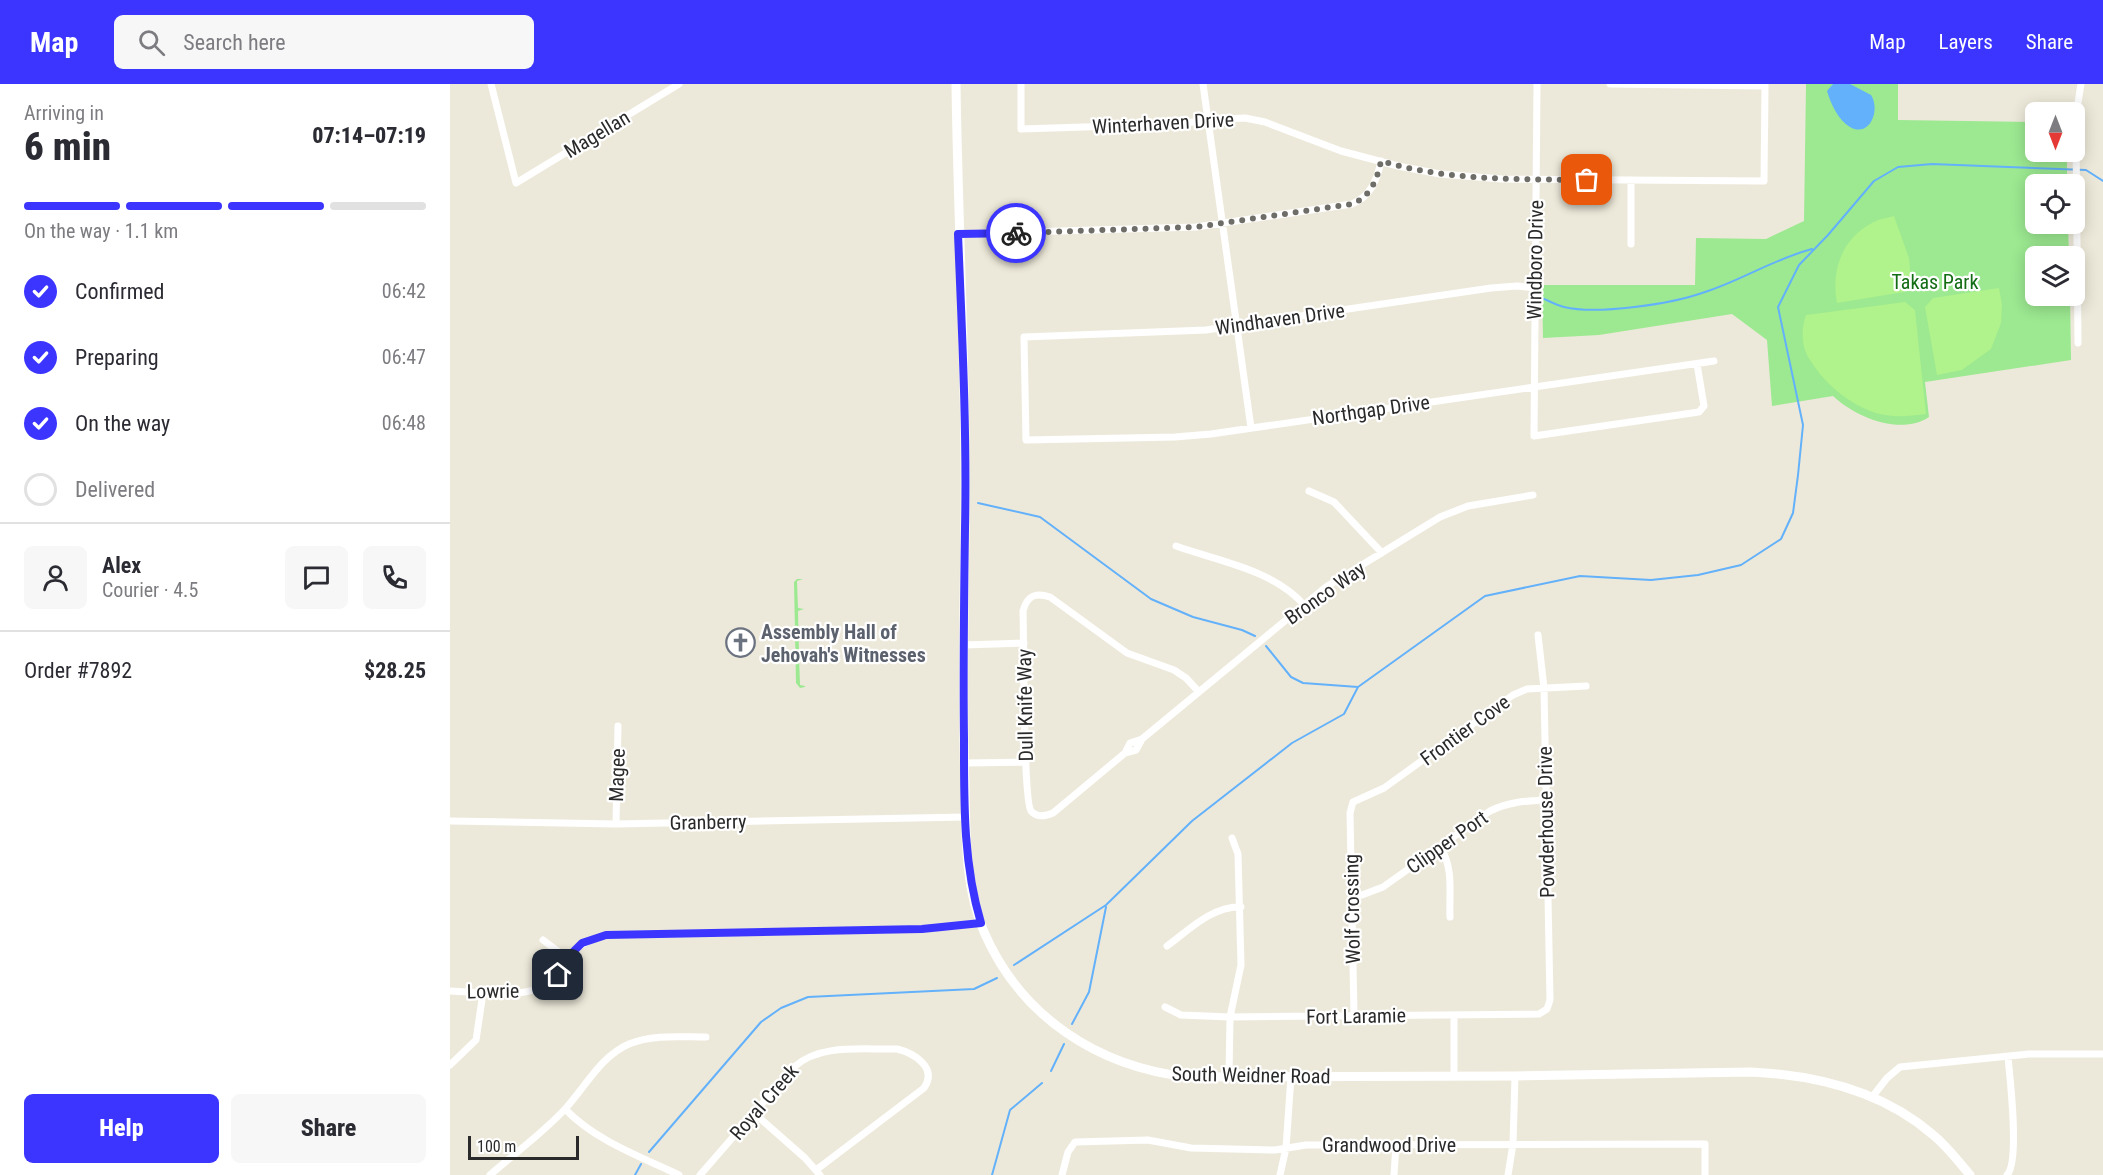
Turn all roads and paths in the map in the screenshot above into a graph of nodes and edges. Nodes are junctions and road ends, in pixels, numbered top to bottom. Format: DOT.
graph roads {
  1 [pos="490,84"];
  2 [pos="678,84"];
  3 [pos="956,84"];
  4 [pos="1020,84"];
  5 [pos="1203,84"];
  6 [pos="1537,84"];
  7 [pos="1610,84"];
  8 [pos="2081,84"];
  9 [pos="1207,120"];
  10 [pos="1381,161"];
  11 [pos="1536,179"];
  12 [pos="1631,180"];
  13 [pos="1223,224"];
  14 [pos="958,234"];
  15 [pos="1630,244"];
  16 [pos="1534,288"];
  17 [pos="1238,325"];
  18 [pos="2079,343"];
  19 [pos="1714,361"];
  20 [pos="1697,364"];
  21 [pos="1534,388"];
  22 [pos="1251,428"];
  23 [pos="1026,440"];
  24 [pos="1309,491"];
  25 [pos="1533,495"];
  26 [pos="1176,546"];
  27 [pos="1382,553"];
  28 [pos="1304,604"];
  29 [pos="1538,635"];
  30 [pos="1024,643"];
  31 [pos="964,645"];
  32 [pos="1586,686"];
  33 [pos="1544,688"];
  34 [pos="1199,692"];
  35 [pos="618,726"];
  36 [pos="1026,762"];
  37 [pos="964,764"];
  38 [pos="1546,800"];
  39 [pos="1353,802"];
  40 [pos="1036,815"];
  41 [pos="965,817"];
  42 [pos="450,821"];
  43 [pos="616,824"];
  44 [pos="1232,838"];
  45 [pos="1440,847"];
  46 [pos="1352,895"];
  47 [pos="1240,907"];
  48 [pos="1450,917"];
  49 [pos="981,923"];
  50 [pos="543,940"];
  51 [pos="1167,946"];
  52 [pos="567,958"];
  53 [pos="450,991"];
  54 [pos="483,993"];
  55 [pos="1166,1007"];
  56 [pos="1547,1009"];
  57 [pos="1354,1015"];
  58 [pos="1454,1015"];
  59 [pos="1230,1017"];
  60 [pos="706,1037"];
  61 [pos="2103,1054"];
  62 [pos="2008,1057"];
  63 [pos="450,1065"];
  64 [pos="1291,1076"];
  65 [pos="1454,1076"];
  66 [pos="1515,1076"];
  67 [pos="1229,1077"];
  68 [pos="1873,1096"];
  69 [pos="565,1109"];
  70 [pos="755,1114"];
  71 [pos="1514,1144"];
  72 [pos="1396,1145"];
  73 [pos="1286,1148"];
  74 [pos="818,1173"];
  75 [pos="493,1174"];
  76 [pos="679,1175"];
  77 [pos="700,1175"];
  78 [pos="1062,1175"];
  79 [pos="1280,1175"];
  80 [pos="1394,1175"];
  81 [pos="1508,1175"];
  82 [pos="1705,1175"];
  83 [pos="1970,1175"];
  84 [pos="2007,1175"];
  1 -- 2 [label="street, Magellan"];
  3 -- 14 [label="main road, South Weidner Road"];
  4 -- 9 [label="street, Winterhaven Drive"];
  5 -- 9 [label="street"];
  6 -- 11 [label="street, Windboro Drive"];
  7 -- 12 [label="street, Winterhaven Drive"];
  8 -- 18 [label="street"];
  9 -- 10 [label="street, Winterhaven Drive"];
  9 -- 13 [label="street"];
  10 -- 11 [label="street, Winterhaven Drive"];
  10 -- 13 [label="street"];
  11 -- 12 [label="street, Winterhaven Drive"];
  11 -- 16 [label="street, Windboro Drive"];
  12 -- 15 [label="street"];
  13 -- 14 [label="street"];
  13 -- 17 [label="street"];
  14 -- 31 [label="main road, South Weidner Road"];
  16 -- 17 [label="street, Windhaven Drive"];
  16 -- 21 [label="street, Windboro Drive"];
  17 -- 22 [label="street"];
  17 -- 23 [label="street, Windhaven Drive"];
  19 -- 20 [label="street, Northgap Drive"];
  20 -- 21 [label="street, Northgap Drive"];
  20 -- 21 [label="street, Windboro Drive"];
  21 -- 22 [label="street, Northgap Drive"];
  22 -- 23 [label="street, Northgap Drive"];
  24 -- 27 [label="street"];
  25 -- 27 [label="street, Bronco Way"];
  26 -- 28 [label="street"];
  27 -- 28 [label="street, Bronco Way"];
  28 -- 34 [label="street, Bronco Way"];
  29 -- 33 [label="street, Powderhouse Drive"];
  30 -- 31 [label="street"];
  30 -- 34 [label="street, Dull Knife Way"];
  30 -- 36 [label="street, Dull Knife Way"];
  31 -- 37 [label="main road, South Weidner Road"];
  32 -- 33 [label="street, Frontier Cove"];
  33 -- 38 [label="street, Powderhouse Drive"];
  33 -- 39 [label="street, Frontier Cove"];
  34 -- 40 [label="street, Bronco Way"];
  35 -- 43 [label="street, Magee"];
  36 -- 37 [label="street"];
  36 -- 40 [label="street, Dull Knife Way"];
  37 -- 41 [label="main road, South Weidner Road"];
  38 -- 45 [label="street, Clipper Port"];
  38 -- 56 [label="street, Powderhouse Drive"];
  39 -- 46 [label="street, Wolf Crossing"];
  41 -- 43 [label="street, Granberry"];
  41 -- 49 [label="main road, South Weidner Road"];
  42 -- 43 [label="street, Granberry"];
  44 -- 47 [label="street"];
  45 -- 46 [label="street, Clipper Port"];
  45 -- 48 [label="street"];
  46 -- 57 [label="street, Wolf Crossing"];
  47 -- 51 [label="street"];
  47 -- 59 [label="street"];
  49 -- 52 [label="street, Lowrie"];
  49 -- 67 [label="main road, South Weidner Road"];
  50 -- 52 [label="street"];
  52 -- 54 [label="street, Lowrie"];
  53 -- 54 [label="street, Lowrie"];
  54 -- 63 [label="street"];
  55 -- 59 [label="street, Fort Laramie"];
  56 -- 58 [label="street, Fort Laramie"];
  57 -- 58 [label="street, Fort Laramie"];
  57 -- 59 [label="street, Fort Laramie"];
  58 -- 65 [label="street"];
  59 -- 67 [label="street"];
  60 -- 69 [label="street"];
  61 -- 62 [label="street"];
  62 -- 68 [label="street"];
  62 -- 84 [label="street"];
  64 -- 65 [label="main road, South Weidner Road"];
  64 -- 67 [label="main road, South Weidner Road"];
  64 -- 73 [label="street"];
  65 -- 66 [label="main road, South Weidner Road"];
  66 -- 68 [label="main road, South Weidner Road"];
  66 -- 71 [label="street"];
  68 -- 83 [label="main road, South Weidner Road"];
  69 -- 75 [label="street"];
  69 -- 76 [label="street"];
  70 -- 74 [label="street"];
  70 -- 74 [label="street, Royal Creek"];
  70 -- 77 [label="street, Royal Creek"];
  71 -- 72 [label="street, Grandwood Drive"];
  71 -- 81 [label="street"];
  71 -- 82 [label="street, Grandwood Drive"];
  72 -- 73 [label="street, Grandwood Drive"];
  72 -- 80 [label="street"];
  73 -- 78 [label="street, Grandwood Drive"];
  73 -- 79 [label="street"];
}
